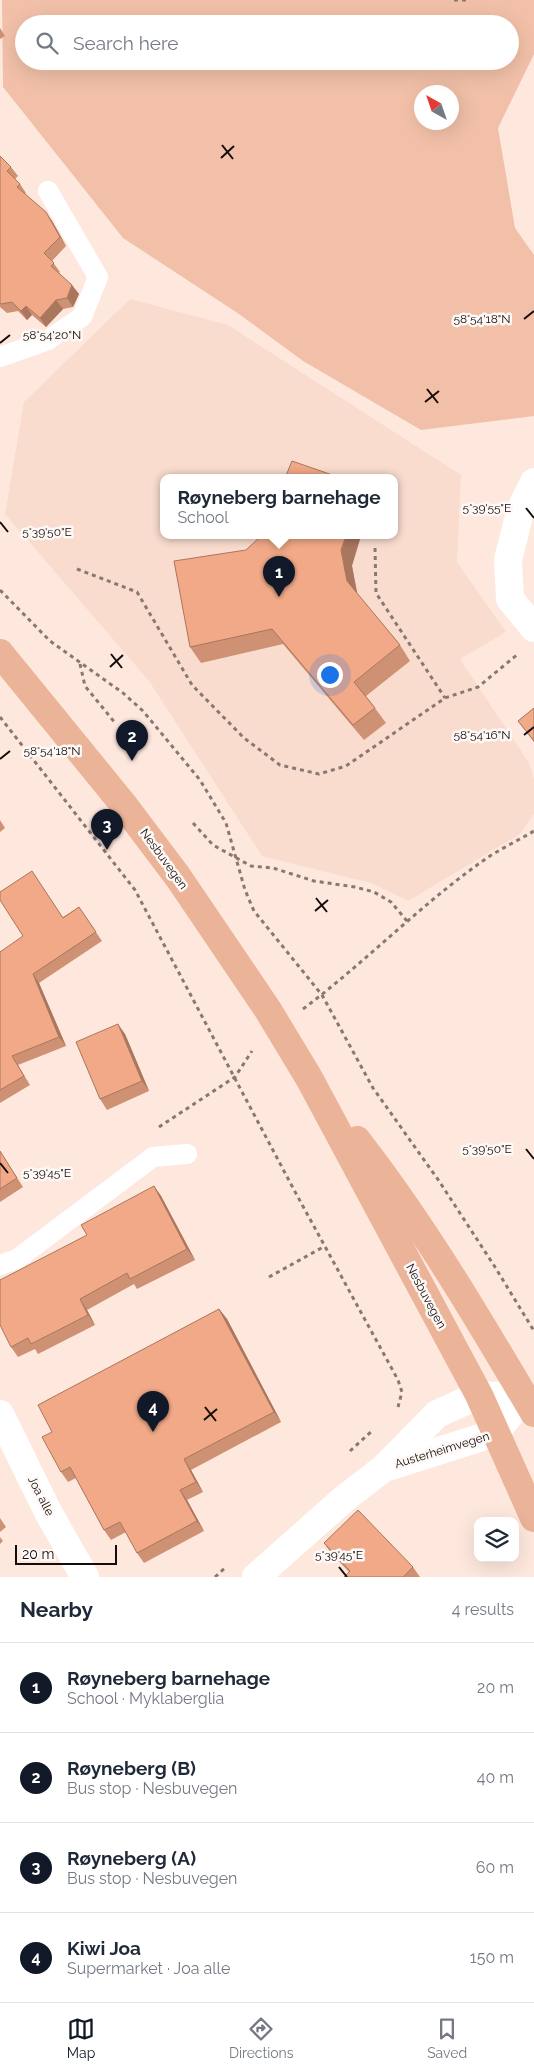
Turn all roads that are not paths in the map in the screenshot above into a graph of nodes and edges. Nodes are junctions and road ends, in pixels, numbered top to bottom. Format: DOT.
graph roads {
  1 [pos="48,190"];
  2 [pos="0,357"];
  3 [pos="534,482"];
  4 [pos="531,616"];
  5 [pos="0,653"];
  6 [pos="309,1078"];
  7 [pos="187,1154"];
  8 [pos="0,1265"];
  9 [pos="478,1395"];
  10 [pos="529,1405"];
  11 [pos="0,1414"];
  12 [pos="496,1433"];
  13 [pos="384,1468"];
  14 [pos="534,1518"];
  15 [pos="85,1577"];
  16 [pos="256,1577"];
  1 -- 2 [label="lane"];
  3 -- 4 [label="street"];
  5 -- 6 [label="main road, Nesbuvegen"];
  6 -- 9 [label="main road, Nesbuvegen"];
  6 -- 10 [label="main road, Nesbuvegen"];
  7 -- 8 [label="lane"];
  9 -- 10 [label="street, Austerheimvegen"];
  9 -- 12 [label="main road, Nesbuvegen"];
  9 -- 13 [label="street, Austerheimvegen"];
  10 -- 12 [label="street, Austerheimvegen"];
  11 -- 15 [label="street, Joa alle"];
  12 -- 13 [label="street, Austerheimvegen"];
  12 -- 14 [label="main road, Nesbuvegen"];
  13 -- 16 [label="street, Austerheimvegen"];
}
